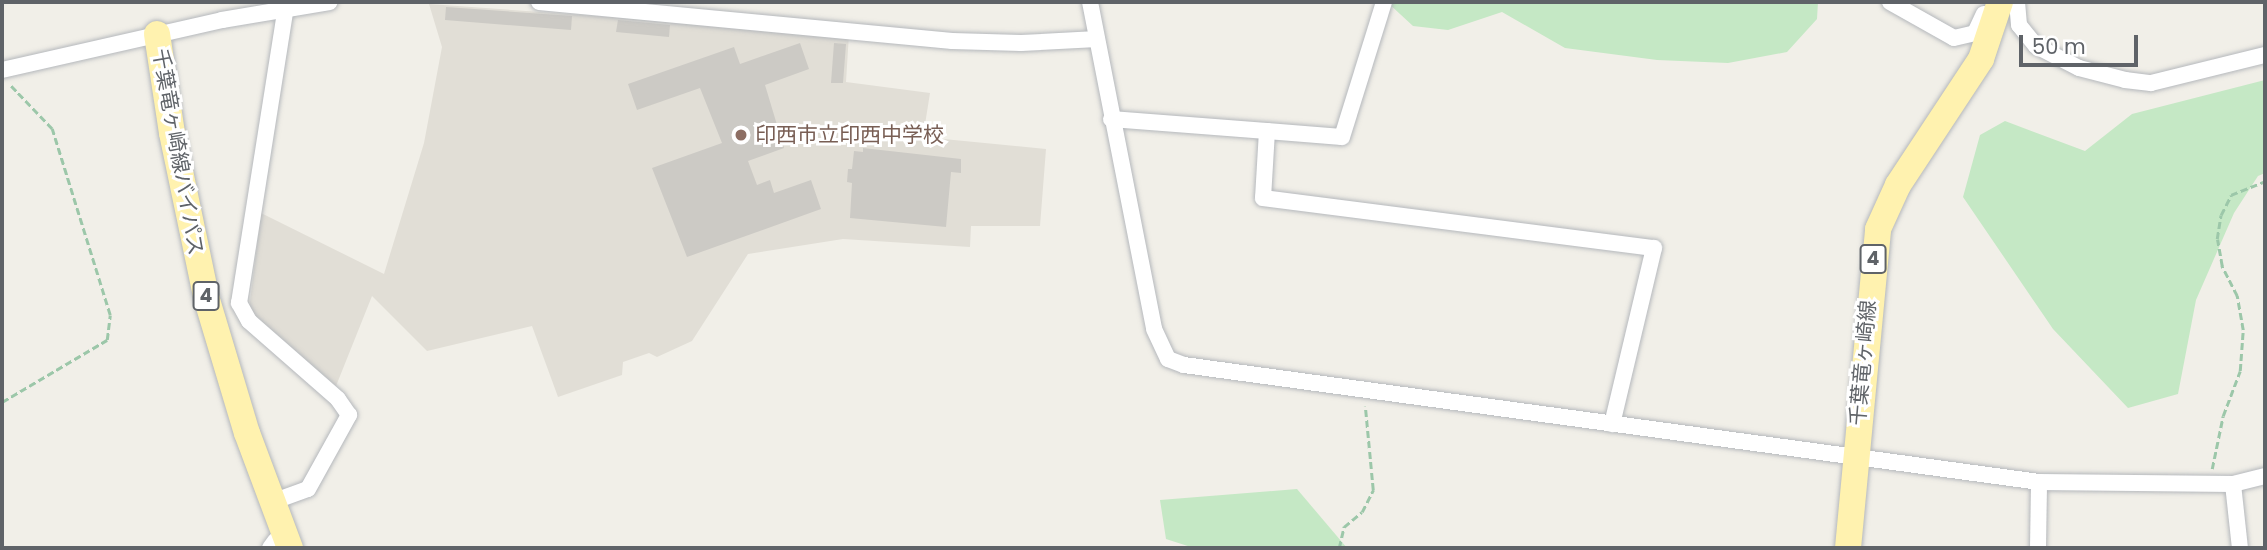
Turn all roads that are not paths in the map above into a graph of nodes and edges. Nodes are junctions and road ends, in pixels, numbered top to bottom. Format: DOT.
graph roads {
  1 [pos="330,2"];
  2 [pos="539,2"];
  3 [pos="1090,2"];
  4 [pos="1384,2"];
  5 [pos="1890,2"];
  6 [pos="1987,2"];
  7 [pos="2000,2"];
  8 [pos="2017,2"];
  9 [pos="286,7"];
  10 [pos="157,34"];
  11 [pos="1097,39"];
  12 [pos="2265,55"];
  13 [pos="2,69"];
  14 [pos="1111,119"];
  15 [pos="1268,131"];
  16 [pos="1612,424"];
  17 [pos="1855,458"];
  18 [pos="2265,476"];
  19 [pos="2039,482"];
  20 [pos="2233,484"];
  21 [pos="272,502"];
  22 [pos="278,546"];
  23 [pos="1848,548"];
  24 [pos="2038,548"];
  25 [pos="2240,548"];
  1 -- 9 [label="street"];
  2 -- 11 [label="street"];
  3 -- 11 [label="street"];
  4 -- 15 [label="street"];
  5 -- 6 [label="street"];
  7 -- 17 [label="main road, 千葉竜ヶ崎線 / 4"];
  8 -- 12 [label="street"];
  9 -- 10 [label="street"];
  9 -- 21 [label="street"];
  10 -- 13 [label="street"];
  10 -- 21 [label="main road, 千葉竜ヶ崎線バイパス / 4"];
  11 -- 14 [label="street"];
  14 -- 15 [label="street"];
  14 -- 16 [label="street"];
  15 -- 16 [label="street"];
  16 -- 17 [label="street"];
  17 -- 19 [label="street"];
  17 -- 23 [label="main road, 千葉竜ヶ崎線 / 4"];
  18 -- 20 [label="street"];
  19 -- 20 [label="street"];
  19 -- 24 [label="street"];
  20 -- 25 [label="street"];
  21 -- 22 [label="main road, 千葉竜ヶ崎線バイパス / 4"];
}
